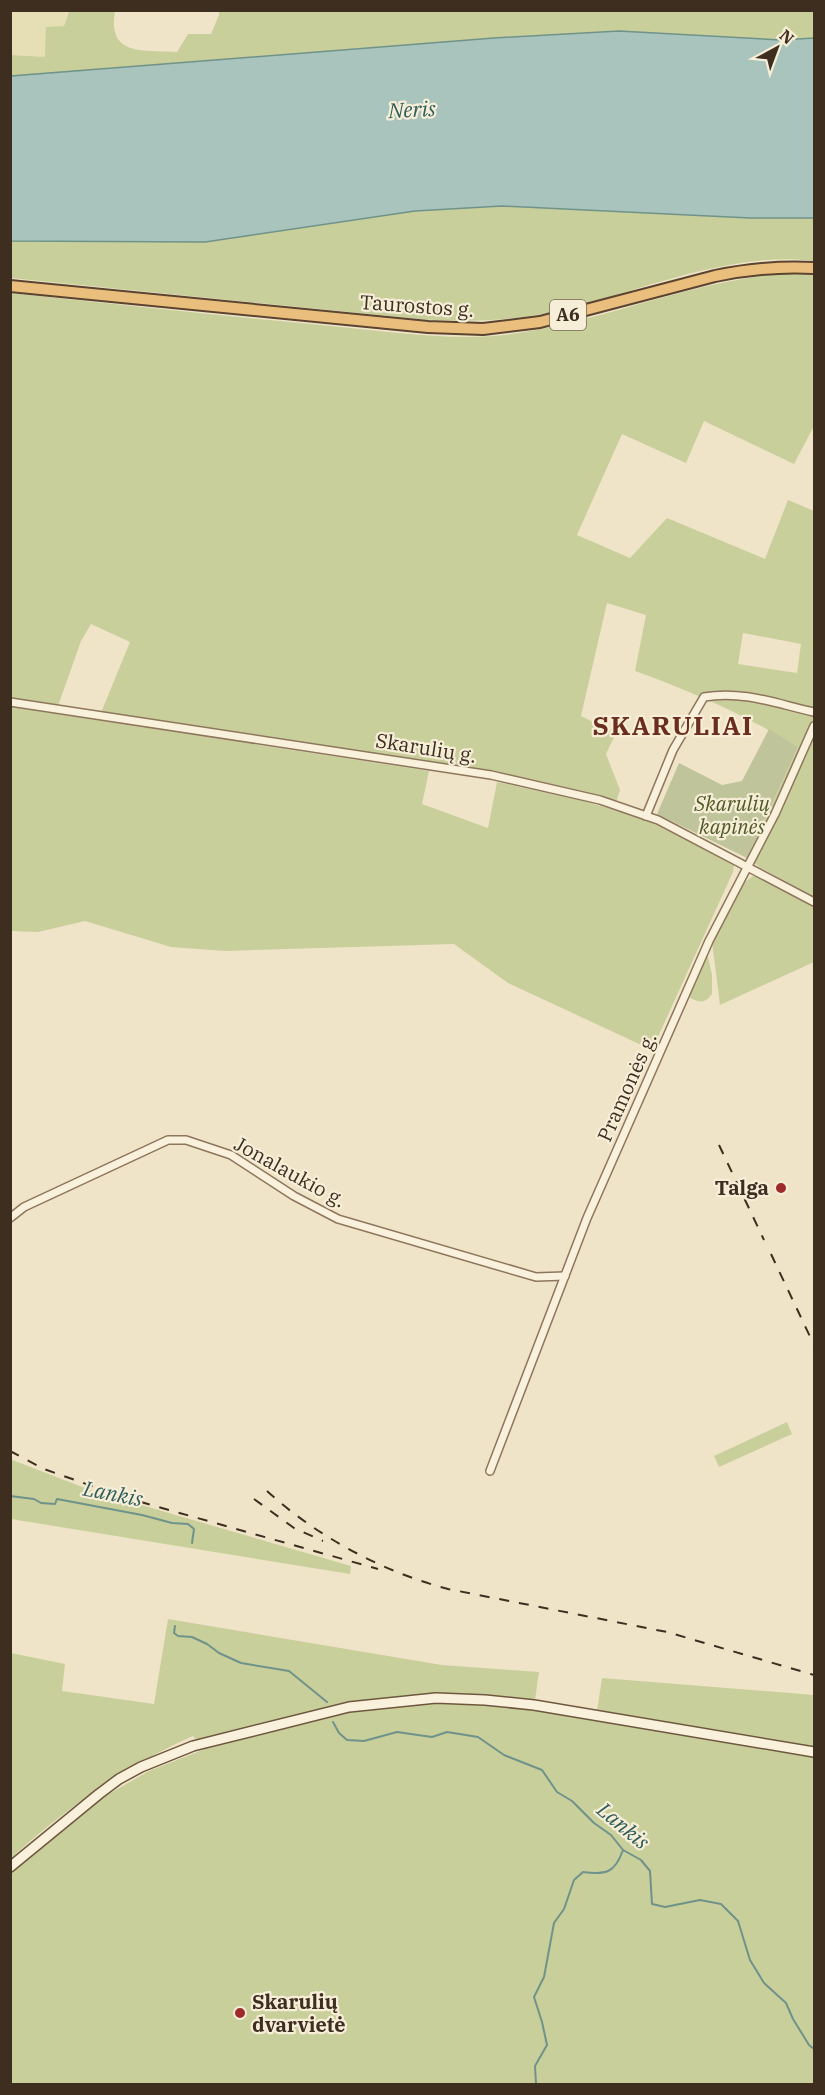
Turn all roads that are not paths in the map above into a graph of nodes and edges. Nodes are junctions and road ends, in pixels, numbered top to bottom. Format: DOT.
graph roads {
  1 [pos="814,268"];
  2 [pos="10,286"];
  3 [pos="10,702"];
  4 [pos="814,712"];
  5 [pos="814,726"];
  6 [pos="646,816"];
  7 [pos="749,866"];
  8 [pos="814,902"];
  9 [pos="10,1218"];
  10 [pos="565,1276"];
  11 [pos="490,1471"];
  12 [pos="814,1752"];
  13 [pos="10,1867"];
  1 -- 2 [label="highway, Taurostos g. / A6"];
  3 -- 6 [label="street, Skarulių g."];
  4 -- 6 [label="street"];
  5 -- 7 [label="street, Pramonės g."];
  6 -- 7 [label="street, Skarulių g."];
  7 -- 8 [label="street, Skarulių g."];
  7 -- 10 [label="street, Pramonės g."];
  9 -- 10 [label="street, Jonalaukio g."];
  10 -- 11 [label="street, Pramonės g."];
  12 -- 13 [label="main road"];
}
